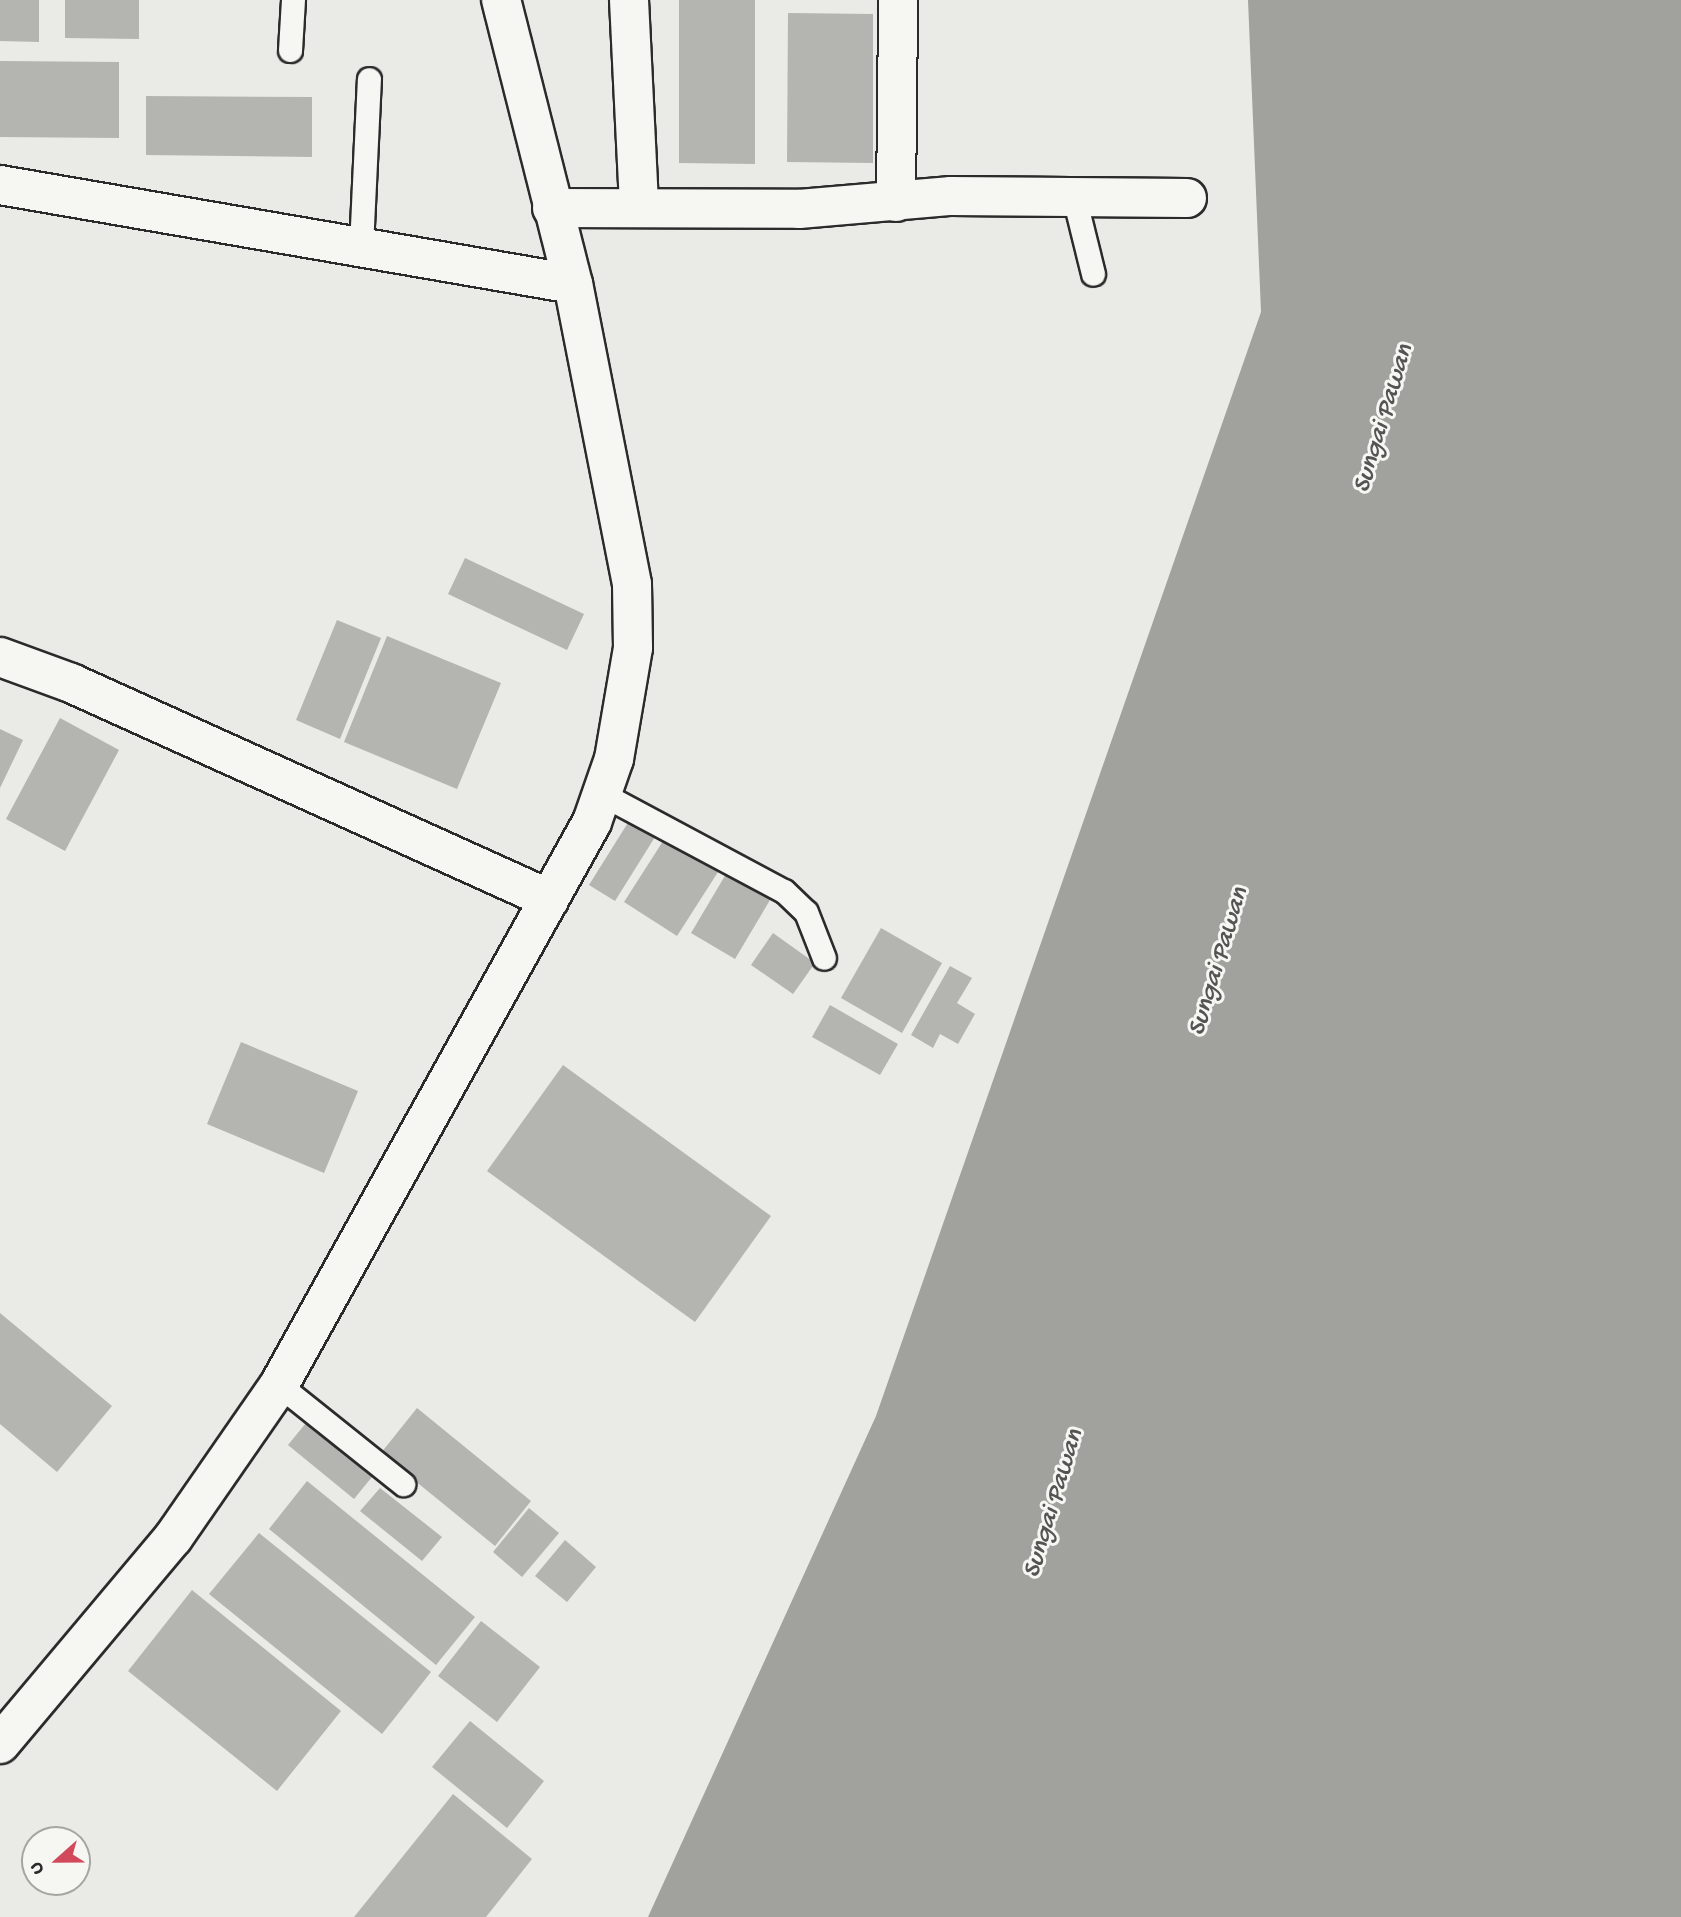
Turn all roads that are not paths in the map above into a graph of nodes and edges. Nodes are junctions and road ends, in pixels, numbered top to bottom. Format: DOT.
graph roads {
  1 [pos="293,0"];
  2 [pos="501,0"];
  3 [pos="629,0"];
  4 [pos="898,0"];
  5 [pos="290,50"];
  6 [pos="369,79"];
  7 [pos="0,185"];
  8 [pos="1074,197"];
  9 [pos="1187,198"];
  10 [pos="896,202"];
  11 [pos="639,207"];
  12 [pos="552,208"];
  13 [pos="361,247"];
  14 [pos="1093,274"];
  15 [pos="573,284"];
  16 [pos="0,657"];
  17 [pos="602,794"];
  18 [pos="549,899"];
  19 [pos="824,958"];
  20 [pos="279,1385"];
  21 [pos="403,1484"];
  22 [pos="0,1744"];
  1 -- 5 [label="lane"];
  2 -- 12 [label="street"];
  3 -- 11 [label="street"];
  4 -- 10 [label="street"];
  6 -- 13 [label="lane"];
  7 -- 13 [label="street"];
  8 -- 9 [label="street"];
  8 -- 10 [label="street"];
  8 -- 14 [label="lane"];
  10 -- 11 [label="street"];
  11 -- 12 [label="street"];
  12 -- 15 [label="street"];
  13 -- 15 [label="street"];
  15 -- 17 [label="street"];
  16 -- 18 [label="street"];
  17 -- 18 [label="street"];
  17 -- 19 [label="lane"];
  18 -- 20 [label="street"];
  20 -- 21 [label="lane"];
  20 -- 22 [label="street"];
}
